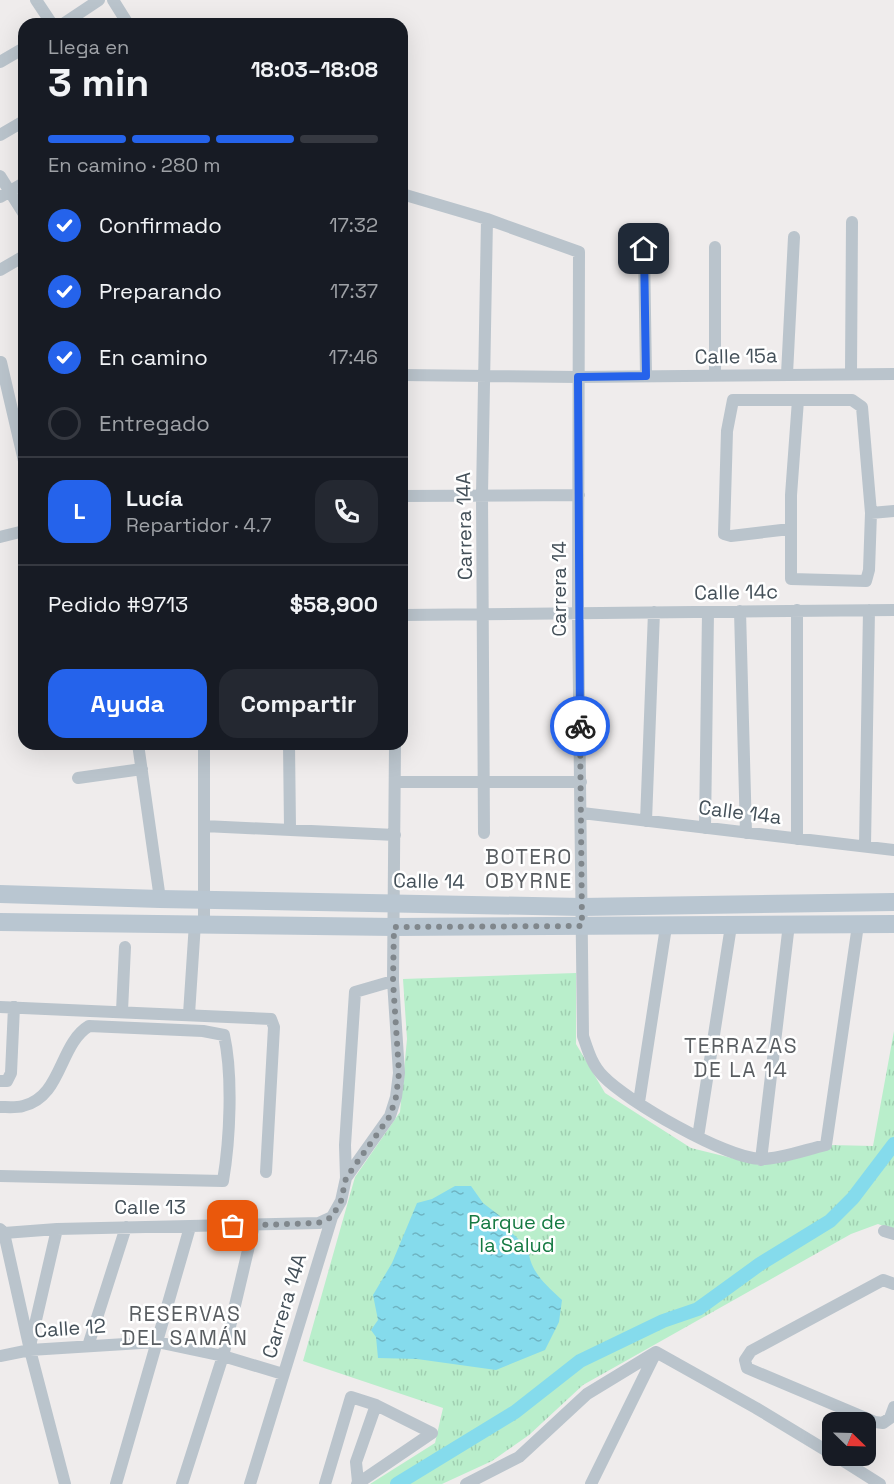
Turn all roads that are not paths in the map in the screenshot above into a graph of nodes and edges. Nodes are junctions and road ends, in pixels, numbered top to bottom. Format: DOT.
graph roads {
  1 [pos="36,0"];
  2 [pos="99,0"];
  3 [pos="113,0"];
  4 [pos="48,18"];
  5 [pos="72,18"];
  6 [pos="124,18"];
  7 [pos="18,52"];
  8 [pos="0,62"];
  9 [pos="18,124"];
  10 [pos="0,135"];
  11 [pos="0,176"];
  12 [pos="18,186"];
  13 [pos="4,194"];
  14 [pos="408,196"];
  15 [pos="18,208"];
  16 [pos="487,219"];
  17 [pos="852,222"];
  18 [pos="794,237"];
  19 [pos="715,247"];
  20 [pos="644,249"];
  21 [pos="18,260"];
  22 [pos="0,270"];
  23 [pos="1,362"];
  24 [pos="851,373"];
  25 [pos="788,374"];
  26 [pos="894,374"];
  27 [pos="408,375"];
  28 [pos="484,375"];
  29 [pos="715,375"];
  30 [pos="646,376"];
  31 [pos="578,377"];
  32 [pos="798,400"];
  33 [pos="18,435"];
  34 [pos="482,495"];
  35 [pos="579,495"];
  36 [pos="408,496"];
  37 [pos="894,511"];
  38 [pos="871,513"];
  39 [pos="790,529"];
  40 [pos="18,532"];
  41 [pos="0,537"];
  42 [pos="797,610"];
  43 [pos="869,610"];
  44 [pos="894,610"];
  45 [pos="740,611"];
  46 [pos="578,612"];
  47 [pos="654,612"];
  48 [pos="708,612"];
  49 [pos="484,613"];
  50 [pos="408,615"];
  51 [pos="139,750"];
  52 [pos="204,750"];
  53 [pos="289,750"];
  54 [pos="395,750"];
  55 [pos="142,769"];
  56 [pos="78,778"];
  57 [pos="395,782"];
  58 [pos="581,782"];
  59 [pos="482,783"];
  60 [pos="582,813"];
  61 [pos="646,821"];
  62 [pos="204,826"];
  63 [pos="290,828"];
  64 [pos="705,828"];
  65 [pos="484,833"];
  66 [pos="746,833"];
  67 [pos="395,835"];
  68 [pos="797,838"];
  69 [pos="865,846"];
  70 [pos="894,850"];
  71 [pos="0,894"];
  72 [pos="160,899"];
  73 [pos="204,899"];
  74 [pos="894,902"];
  75 [pos="394,903"];
  76 [pos="582,907"];
  77 [pos="0,922"];
  78 [pos="199,923"];
  79 [pos="789,924"];
  80 [pos="894,924"];
  81 [pos="858,925"];
  82 [pos="582,926"];
  83 [pos="730,926"];
  84 [pos="394,927"];
  85 [pos="666,927"];
  86 [pos="125,947"];
  87 [pos="393,981"];
  88 [pos="0,1007"];
  89 [pos="14,1007"];
  90 [pos="122,1011"];
  91 [pos="189,1014"];
  92 [pos="0,1081"];
  93 [pos="639,1102"];
  94 [pos="0,1107"];
  95 [pos="698,1137"];
  96 [pos="345,1144"];
  97 [pos="365,1151"];
  98 [pos="761,1160"];
  99 [pos="266,1172"];
  100 [pos="0,1176"];
  101 [pos="346,1178"];
  102 [pos="332,1217"];
  103 [pos="254,1225"];
  104 [pos="126,1227"];
  105 [pos="190,1227"];
  106 [pos="57,1229"];
  107 [pos="2,1231"];
  108 [pos="894,1284"];
  109 [pos="158,1342"];
  110 [pos="87,1346"];
  111 [pos="30,1350"];
  112 [pos="656,1352"];
  113 [pos="0,1356"];
  114 [pos="223,1356"];
  115 [pos="283,1374"];
  116 [pos="376,1405"];
  117 [pos="894,1407"];
  118 [pos="822,1448"];
  119 [pos="851,1466"];
  120 [pos="327,1478"];
  121 [pos="358,1483"];
  122 [pos="65,1484"];
  123 [pos="116,1484"];
  124 [pos="182,1484"];
  125 [pos="250,1484"];
  126 [pos="466,1484"];
  127 [pos="591,1484"];
  128 [pos="880,1484"];
  1 -- 4 [label="street"];
  2 -- 5 [label="street"];
  3 -- 6 [label="street"];
  7 -- 8 [label="street"];
  9 -- 10 [label="street"];
  11 -- 13 [label="street"];
  12 -- 13 [label="street"];
  13 -- 15 [label="street"];
  14 -- 16 [label="street"];
  16 -- 28 [label="street, Carrera 14A"];
  16 -- 31 [label="street, Carrera 14"];
  17 -- 24 [label="street"];
  18 -- 25 [label="street"];
  19 -- 29 [label="street"];
  20 -- 30 [label="street"];
  21 -- 22 [label="street"];
  23 -- 33 [label="street"];
  24 -- 25 [label="street, Calle 15a"];
  24 -- 26 [label="street, Calle 15a"];
  25 -- 29 [label="street, Calle 15a"];
  27 -- 28 [label="street"];
  28 -- 31 [label="street"];
  28 -- 34 [label="street, Carrera 14A"];
  29 -- 30 [label="street, Calle 15a"];
  30 -- 31 [label="street, Calle 15a"];
  31 -- 35 [label="street, Carrera 14"];
  32 -- 38 [label="street"];
  32 -- 39 [label="street"];
  32 -- 39 [label="street"];
  34 -- 35 [label="street"];
  34 -- 36 [label="street"];
  34 -- 49 [label="street, Carrera 14A"];
  35 -- 46 [label="street, Carrera 14"];
  37 -- 38 [label="street"];
  38 -- 39 [label="street"];
  40 -- 41 [label="street"];
  42 -- 43 [label="street, Calle 14c"];
  42 -- 45 [label="street, Calle 14c"];
  42 -- 68 [label="street"];
  43 -- 44 [label="street, Calle 14c"];
  43 -- 69 [label="street"];
  45 -- 48 [label="street, Calle 14c"];
  45 -- 66 [label="street"];
  46 -- 47 [label="street, Calle 14c"];
  46 -- 49 [label="street"];
  46 -- 58 [label="street, Carrera 14"];
  47 -- 48 [label="street, Calle 14c"];
  47 -- 61 [label="street"];
  48 -- 64 [label="street"];
  49 -- 50 [label="street"];
  49 -- 59 [label="street, Carrera 14A"];
  51 -- 55 [label="street"];
  52 -- 62 [label="street"];
  53 -- 63 [label="street"];
  54 -- 57 [label="street, Carrera 14A"];
  55 -- 56 [label="street"];
  55 -- 72 [label="street"];
  57 -- 59 [label="street"];
  57 -- 67 [label="street, Carrera 14A"];
  58 -- 59 [label="street"];
  58 -- 60 [label="street, Carrera 14"];
  59 -- 65 [label="street, Carrera 14A"];
  60 -- 61 [label="street, Calle 14a"];
  60 -- 76 [label="street, Carrera 14"];
  61 -- 64 [label="street, Calle 14a"];
  62 -- 63 [label="street"];
  62 -- 73 [label="street"];
  63 -- 67 [label="street"];
  64 -- 66 [label="street, Calle 14a"];
  66 -- 68 [label="street, Calle 14a"];
  67 -- 75 [label="street, Carrera 14A"];
  68 -- 69 [label="street, Calle 14a"];
  69 -- 70 [label="street, Calle 14a"];
  71 -- 72 [label="main road, Calle 14"];
  72 -- 73 [label="main road, Calle 14"];
  73 -- 75 [label="main road, Calle 14"];
  73 -- 78 [label="street"];
  74 -- 76 [label="main road, Calle 14"];
  75 -- 76 [label="main road, Calle 14"];
  75 -- 84 [label="street, Carrera 14A"];
  76 -- 82 [label="street, Carrera 14"];
  77 -- 78 [label="main road"];
  78 -- 84 [label="main road"];
  78 -- 91 [label="street"];
  79 -- 81 [label="main road"];
  79 -- 83 [label="main road"];
  79 -- 98 [label="street"];
  80 -- 81 [label="main road"];
  81 -- 98 [label="street"];
  82 -- 84 [label="main road"];
  82 -- 85 [label="main road"];
  82 -- 93 [label="street, Carrera 14"];
  83 -- 85 [label="main road"];
  83 -- 95 [label="street"];
  84 -- 87 [label="street, Carrera 14A"];
  85 -- 93 [label="street"];
  86 -- 90 [label="street"];
  87 -- 96 [label="street"];
  87 -- 97 [label="street, Carrera 14A"];
  88 -- 89 [label="street"];
  89 -- 90 [label="street"];
  89 -- 92 [label="street"];
  90 -- 91 [label="street"];
  91 -- 99 [label="street"];
  93 -- 95 [label="street, Carrera 14"];
  94 -- 100 [label="street"];
  95 -- 98 [label="street, Carrera 14"];
  96 -- 97 [label="street"];
  96 -- 101 [label="street"];
  97 -- 101 [label="street, Carrera 14A"];
  101 -- 102 [label="street, Carrera 14A"];
  102 -- 103 [label="street, Calle 13"];
  102 -- 115 [label="street, Carrera 14A"];
  103 -- 105 [label="street, Calle 13"];
  103 -- 114 [label="street"];
  104 -- 105 [label="street, Calle 13"];
  104 -- 106 [label="street, Calle 13"];
  104 -- 110 [label="street"];
  105 -- 109 [label="street"];
  106 -- 107 [label="street, Calle 13"];
  106 -- 111 [label="street"];
  107 -- 111 [label="street"];
  108 -- 117 [label="street"];
  109 -- 110 [label="street, Calle 12"];
  109 -- 114 [label="street, Calle 12"];
  109 -- 123 [label="street"];
  110 -- 111 [label="street, Calle 12"];
  111 -- 113 [label="street, Calle 12"];
  111 -- 122 [label="street"];
  112 -- 118 [label="street"];
  112 -- 126 [label="street"];
  112 -- 127 [label="street"];
  114 -- 115 [label="street, Calle 12"];
  114 -- 124 [label="street"];
  115 -- 125 [label="street, Carrera 14A"];
  116 -- 120 [label="street"];
  116 -- 121 [label="street"];
  116 -- 121 [label="street"];
  119 -- 128 [label="street"];
}
